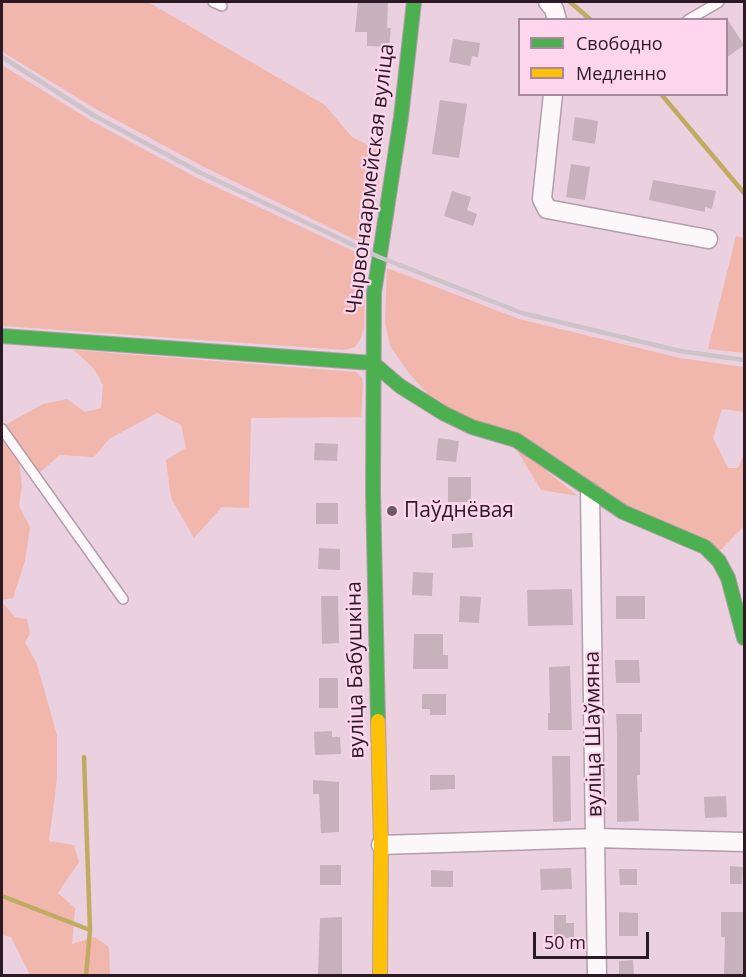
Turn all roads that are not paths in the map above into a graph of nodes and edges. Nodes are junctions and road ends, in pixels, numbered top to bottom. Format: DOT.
graph roads {
  1 [pos="414,2"];
  2 [pos="548,2"];
  3 [pos="719,2"];
  4 [pos="556,18"];
  5 [pos="691,18"];
  6 [pos="553,96"];
  7 [pos="708,239"];
  8 [pos="2,336"];
  9 [pos="372,363"];
  10 [pos="2,429"];
  11 [pos="590,492"];
  12 [pos="123,600"];
  13 [pos="744,638"];
  14 [pos="596,838"];
  15 [pos="744,842"];
  16 [pos="381,845"];
  17 [pos="380,975"];
  18 [pos="597,975"];
  1 -- 9 [label="street, Чырвонаармейская вуліца"];
  2 -- 4 [label="street"];
  3 -- 5 [label="lane"];
  6 -- 7 [label="street"];
  8 -- 9 [label="street"];
  9 -- 11 [label="street"];
  9 -- 16 [label="street, вуліца Бабушкіна"];
  10 -- 12 [label="lane"];
  11 -- 13 [label="street"];
  11 -- 14 [label="street, вуліца Шаўмяна"];
  14 -- 15 [label="street"];
  14 -- 16 [label="street"];
  14 -- 18 [label="street, вуліца Шаўмяна"];
  16 -- 17 [label="street, вуліца Бабушкіна"];
}
